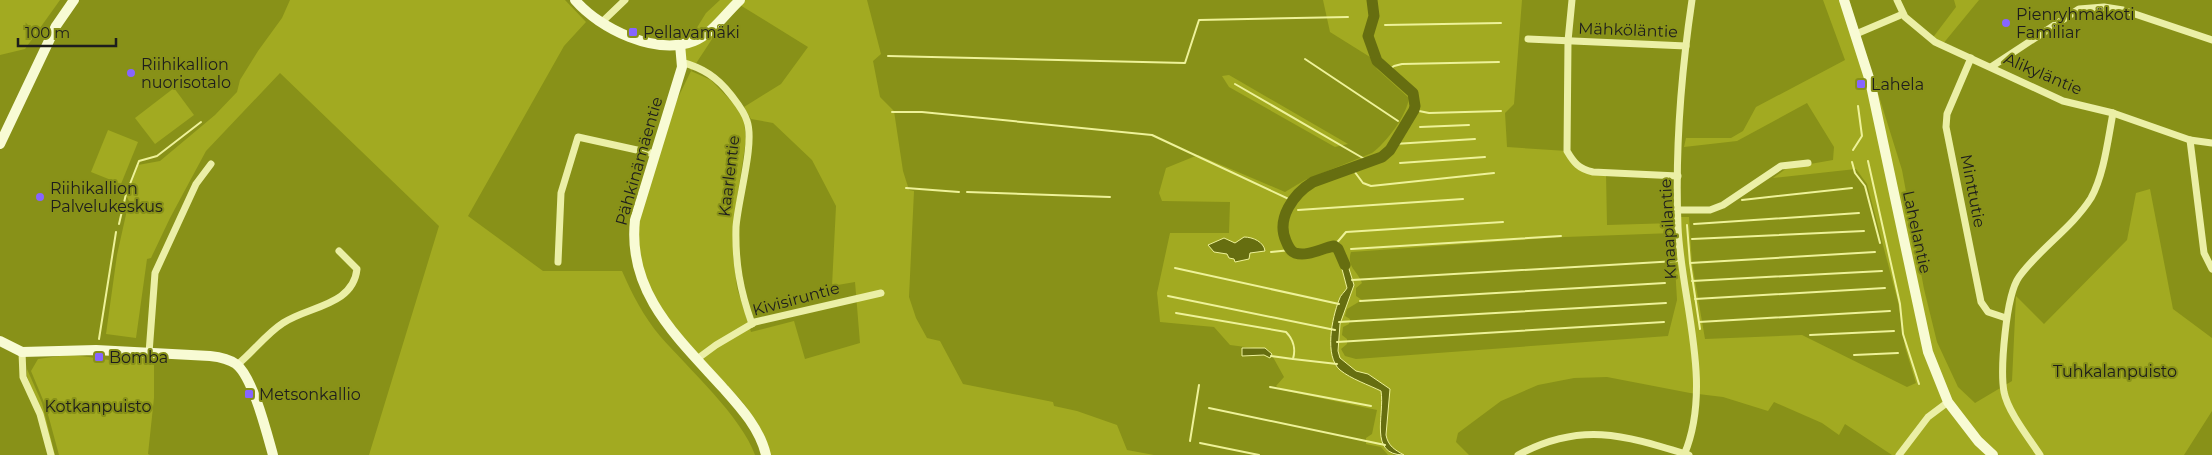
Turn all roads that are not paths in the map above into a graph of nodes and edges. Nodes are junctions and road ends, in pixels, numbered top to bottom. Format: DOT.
graph roads {
  1 [pos="74,0"];
  2 [pos="576,0"];
  3 [pos="740,0"];
  4 [pos="1572,0"];
  5 [pos="1692,0"];
  6 [pos="1844,0"];
  7 [pos="1897,0"];
  8 [pos="623,1"];
  9 [pos="1903,14"];
  10 [pos="602,22"];
  11 [pos="1856,34"];
  12 [pos="1528,39"];
  13 [pos="2212,40"];
  14 [pos="1568,41"];
  15 [pos="680,44"];
  16 [pos="1686,46"];
  17 [pos="1972,58"];
  18 [pos="682,62"];
  19 [pos="1991,67"];
  20 [pos="2113,113"];
  21 [pos="2190,140"];
  22 [pos="2212,143"];
  23 [pos="0,144"];
  24 [pos="655,154"];
  25 [pos="1808,163"];
  26 [pos="211,164"];
  27 [pos="1678,176"];
  28 [pos="1678,210"];
  29 [pos="339,251"];
  30 [pos="558,262"];
  31 [pos="2212,269"];
  32 [pos="881,293"];
  33 [pos="2006,318"];
  34 [pos="752,324"];
  35 [pos="0,341"];
  36 [pos="22,352"];
  37 [pos="149,352"];
  38 [pos="697,359"];
  39 [pos="237,365"];
  40 [pos="1948,402"];
  41 [pos="51,455"];
  42 [pos="273,455"];
  43 [pos="766,455"];
  44 [pos="1518,455"];
  45 [pos="1686,455"];
  46 [pos="1899,455"];
  47 [pos="1993,455"];
  48 [pos="2040,455"];
  1 -- 23 [label="street"];
  2 -- 10 [label="street"];
  3 -- 15 [label="street"];
  4 -- 14 [label="street"];
  5 -- 16 [label="street, Knaapilantie"];
  6 -- 11 [label="street, Lahelantie"];
  7 -- 9 [label="street, Alikyläntie"];
  8 -- 10 [label="street"];
  9 -- 11 [label="street"];
  9 -- 17 [label="street, Alikyläntie"];
  10 -- 15 [label="street"];
  11 -- 40 [label="street, Lahelantie"];
  12 -- 14 [label="street, Mähköläntie"];
  13 -- 19 [label="street"];
  14 -- 16 [label="street, Mähköläntie"];
  14 -- 27 [label="street"];
  15 -- 18 [label="street, Pähkinämäentie"];
  16 -- 27 [label="street, Knaapilantie"];
  17 -- 19 [label="street, Alikyläntie"];
  17 -- 33 [label="street, Minttutie"];
  18 -- 24 [label="street, Pähkinämäentie"];
  18 -- 34 [label="street, Kaarlentie"];
  19 -- 20 [label="street, Alikyläntie"];
  20 -- 21 [label="street, Alikyläntie"];
  20 -- 33 [label="street"];
  21 -- 22 [label="street, Alikyläntie"];
  21 -- 31 [label="street"];
  24 -- 30 [label="street"];
  24 -- 38 [label="street, Pähkinämäentie"];
  25 -- 28 [label="street"];
  26 -- 37 [label="street"];
  27 -- 28 [label="street, Knaapilantie"];
  28 -- 45 [label="street, Knaapilantie"];
  29 -- 39 [label="street"];
  32 -- 34 [label="street, Kivisiruntie"];
  33 -- 48 [label="street"];
  34 -- 38 [label="street, Kivisiruntie"];
  35 -- 36 [label="street"];
  36 -- 37 [label="street"];
  36 -- 41 [label="street"];
  37 -- 39 [label="street"];
  38 -- 43 [label="street, Pähkinämäentie"];
  39 -- 42 [label="street"];
  40 -- 46 [label="street"];
  40 -- 47 [label="street, Lahelantie"];
  44 -- 45 [label="street"];
}
